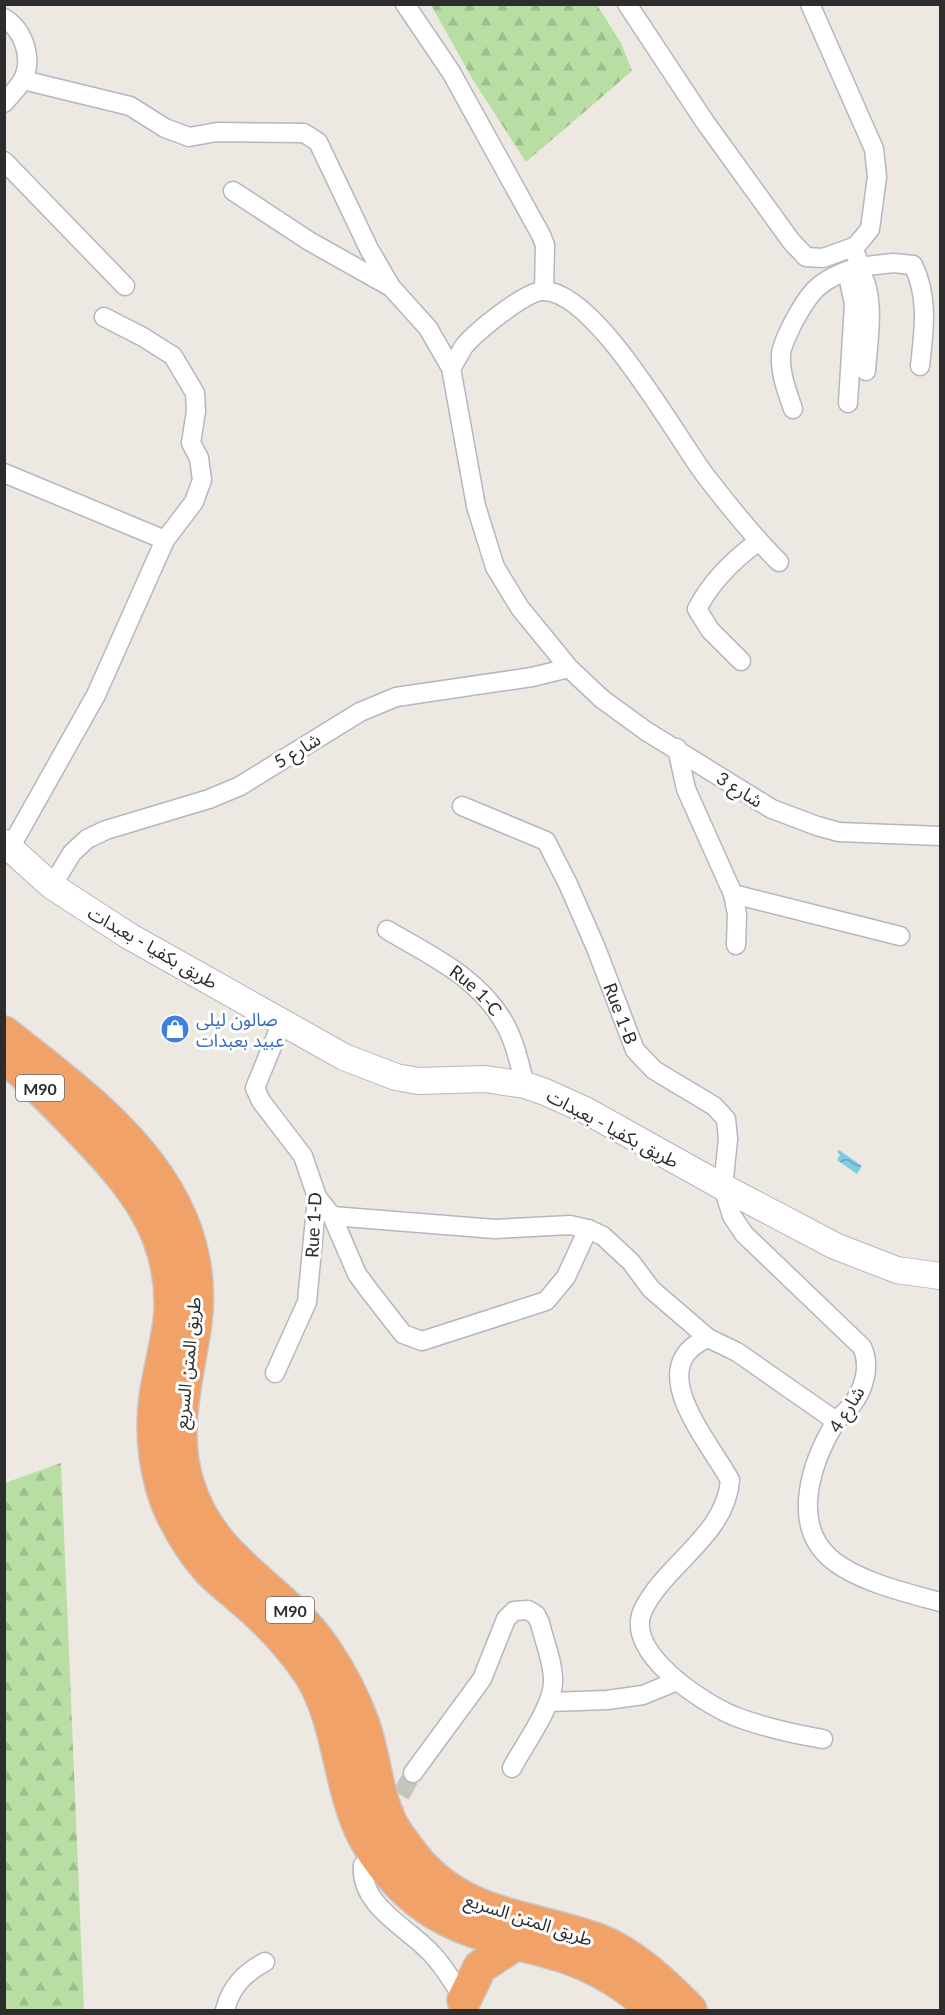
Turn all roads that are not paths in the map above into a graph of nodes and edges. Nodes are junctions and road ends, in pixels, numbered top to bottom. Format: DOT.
graph roads {
  1 [pos="405,4"];
  2 [pos="627,4"];
  3 [pos="810,4"];
  4 [pos="4,18"];
  5 [pos="23,80"];
  6 [pos="4,104"];
  7 [pos="4,161"];
  8 [pos="232,191"];
  9 [pos="856,246"];
  10 [pos="853,269"];
  11 [pos="125,286"];
  12 [pos="391,287"];
  13 [pos="544,291"];
  14 [pos="104,317"];
  15 [pos="920,366"];
  16 [pos="451,369"];
  17 [pos="866,371"];
  18 [pos="848,403"];
  19 [pos="793,409"];
  20 [pos="4,473"];
  21 [pos="165,540"];
  22 [pos="759,542"];
  23 [pos="779,562"];
  24 [pos="741,661"];
  25 [pos="569,668"];
  26 [pos="677,748"];
  27 [pos="462,807"];
  28 [pos="940,836"];
  29 [pos="7,846"];
  30 [pos="52,886"];
  31 [pos="733,894"];
  32 [pos="387,930"];
  33 [pos="900,936"];
  34 [pos="736,945"];
  35 [pos="4,1009"];
  36 [pos="282,1022"];
  37 [pos="4,1033"];
  38 [pos="4,1056"];
  39 [pos="4,1075"];
  40 [pos="525,1085"];
  41 [pos="76,1090"];
  42 [pos="74,1122"];
  43 [pos="723,1187"];
  44 [pos="317,1197"];
  45 [pos="332,1216"];
  46 [pos="588,1229"];
  47 [pos="940,1275"];
  48 [pos="708,1338"];
  49 [pos="275,1373"];
  50 [pos="836,1421"];
  51 [pos="940,1602"];
  52 [pos="677,1681"];
  53 [pos="550,1702"];
  54 [pos="823,1739"];
  55 [pos="512,1768"];
  56 [pos="413,1773"];
  57 [pos="363,1864"];
  58 [pos="515,1944"];
  59 [pos="265,1962"];
  60 [pos="468,2005"];
  61 [pos="225,2010"];
  62 [pos="654,2010"];
  63 [pos="690,2010"];
  1 -- 13 [label="street"];
  2 -- 9 [label="street"];
  3 -- 9 [label="street"];
  4 -- 5 [label="street"];
  5 -- 6 [label="street"];
  5 -- 12 [label="street"];
  7 -- 11 [label="street"];
  8 -- 12 [label="street"];
  9 -- 10 [label="street"];
  10 -- 15 [label="street"];
  10 -- 17 [label="street"];
  10 -- 18 [label="street"];
  10 -- 19 [label="street"];
  12 -- 16 [label="street, شارع 3"];
  13 -- 16 [label="street"];
  13 -- 22 [label="street"];
  14 -- 21 [label="street"];
  16 -- 25 [label="street, شارع 3"];
  20 -- 21 [label="street"];
  21 -- 29 [label="street"];
  22 -- 23 [label="street"];
  22 -- 24 [label="street"];
  25 -- 26 [label="street, شارع 3"];
  25 -- 30 [label="street, شارع 5"];
  26 -- 28 [label="street, شارع 3"];
  26 -- 31 [label="street"];
  27 -- 43 [label="street, Rue 1-B"];
  29 -- 30 [label="main road, طريق بكفيا - بعبدات"];
  30 -- 36 [label="main road, طريق بكفيا - بعبدات"];
  31 -- 33 [label="street"];
  31 -- 34 [label="street"];
  32 -- 40 [label="street, Rue 1-C"];
  35 -- 41 [label="highway"];
  36 -- 40 [label="main road, طريق بكفيا - بعبدات"];
  36 -- 44 [label="street, Rue 1-D"];
  37 -- 41 [label="highway, M90"];
  38 -- 42 [label="highway, M90"];
  39 -- 42 [label="highway"];
  40 -- 43 [label="main road, طريق بكفيا - بعبدات"];
  41 -- 63 [label="highway, طريق المتن السريع / M90"];
  42 -- 58 [label="highway, طريق المتن السريع / M90"];
  43 -- 47 [label="main road, طريق بكفيا - بعبدات"];
  43 -- 50 [label="street, شارع 4"];
  44 -- 45 [label="street"];
  44 -- 49 [label="street, Rue 1-D"];
  45 -- 46 [label="street"];
  45 -- 46 [label="street"];
  46 -- 48 [label="street"];
  48 -- 50 [label="street"];
  48 -- 52 [label="street"];
  50 -- 51 [label="street, شارع 4"];
  52 -- 53 [label="street"];
  52 -- 54 [label="street"];
  53 -- 55 [label="street"];
  53 -- 56 [label="street"];
  57 -- 60 [label="street"];
  58 -- 60 [label="highway"];
  58 -- 62 [label="highway, طريق المتن السريع / M90"];
  59 -- 61 [label="street"];
}
